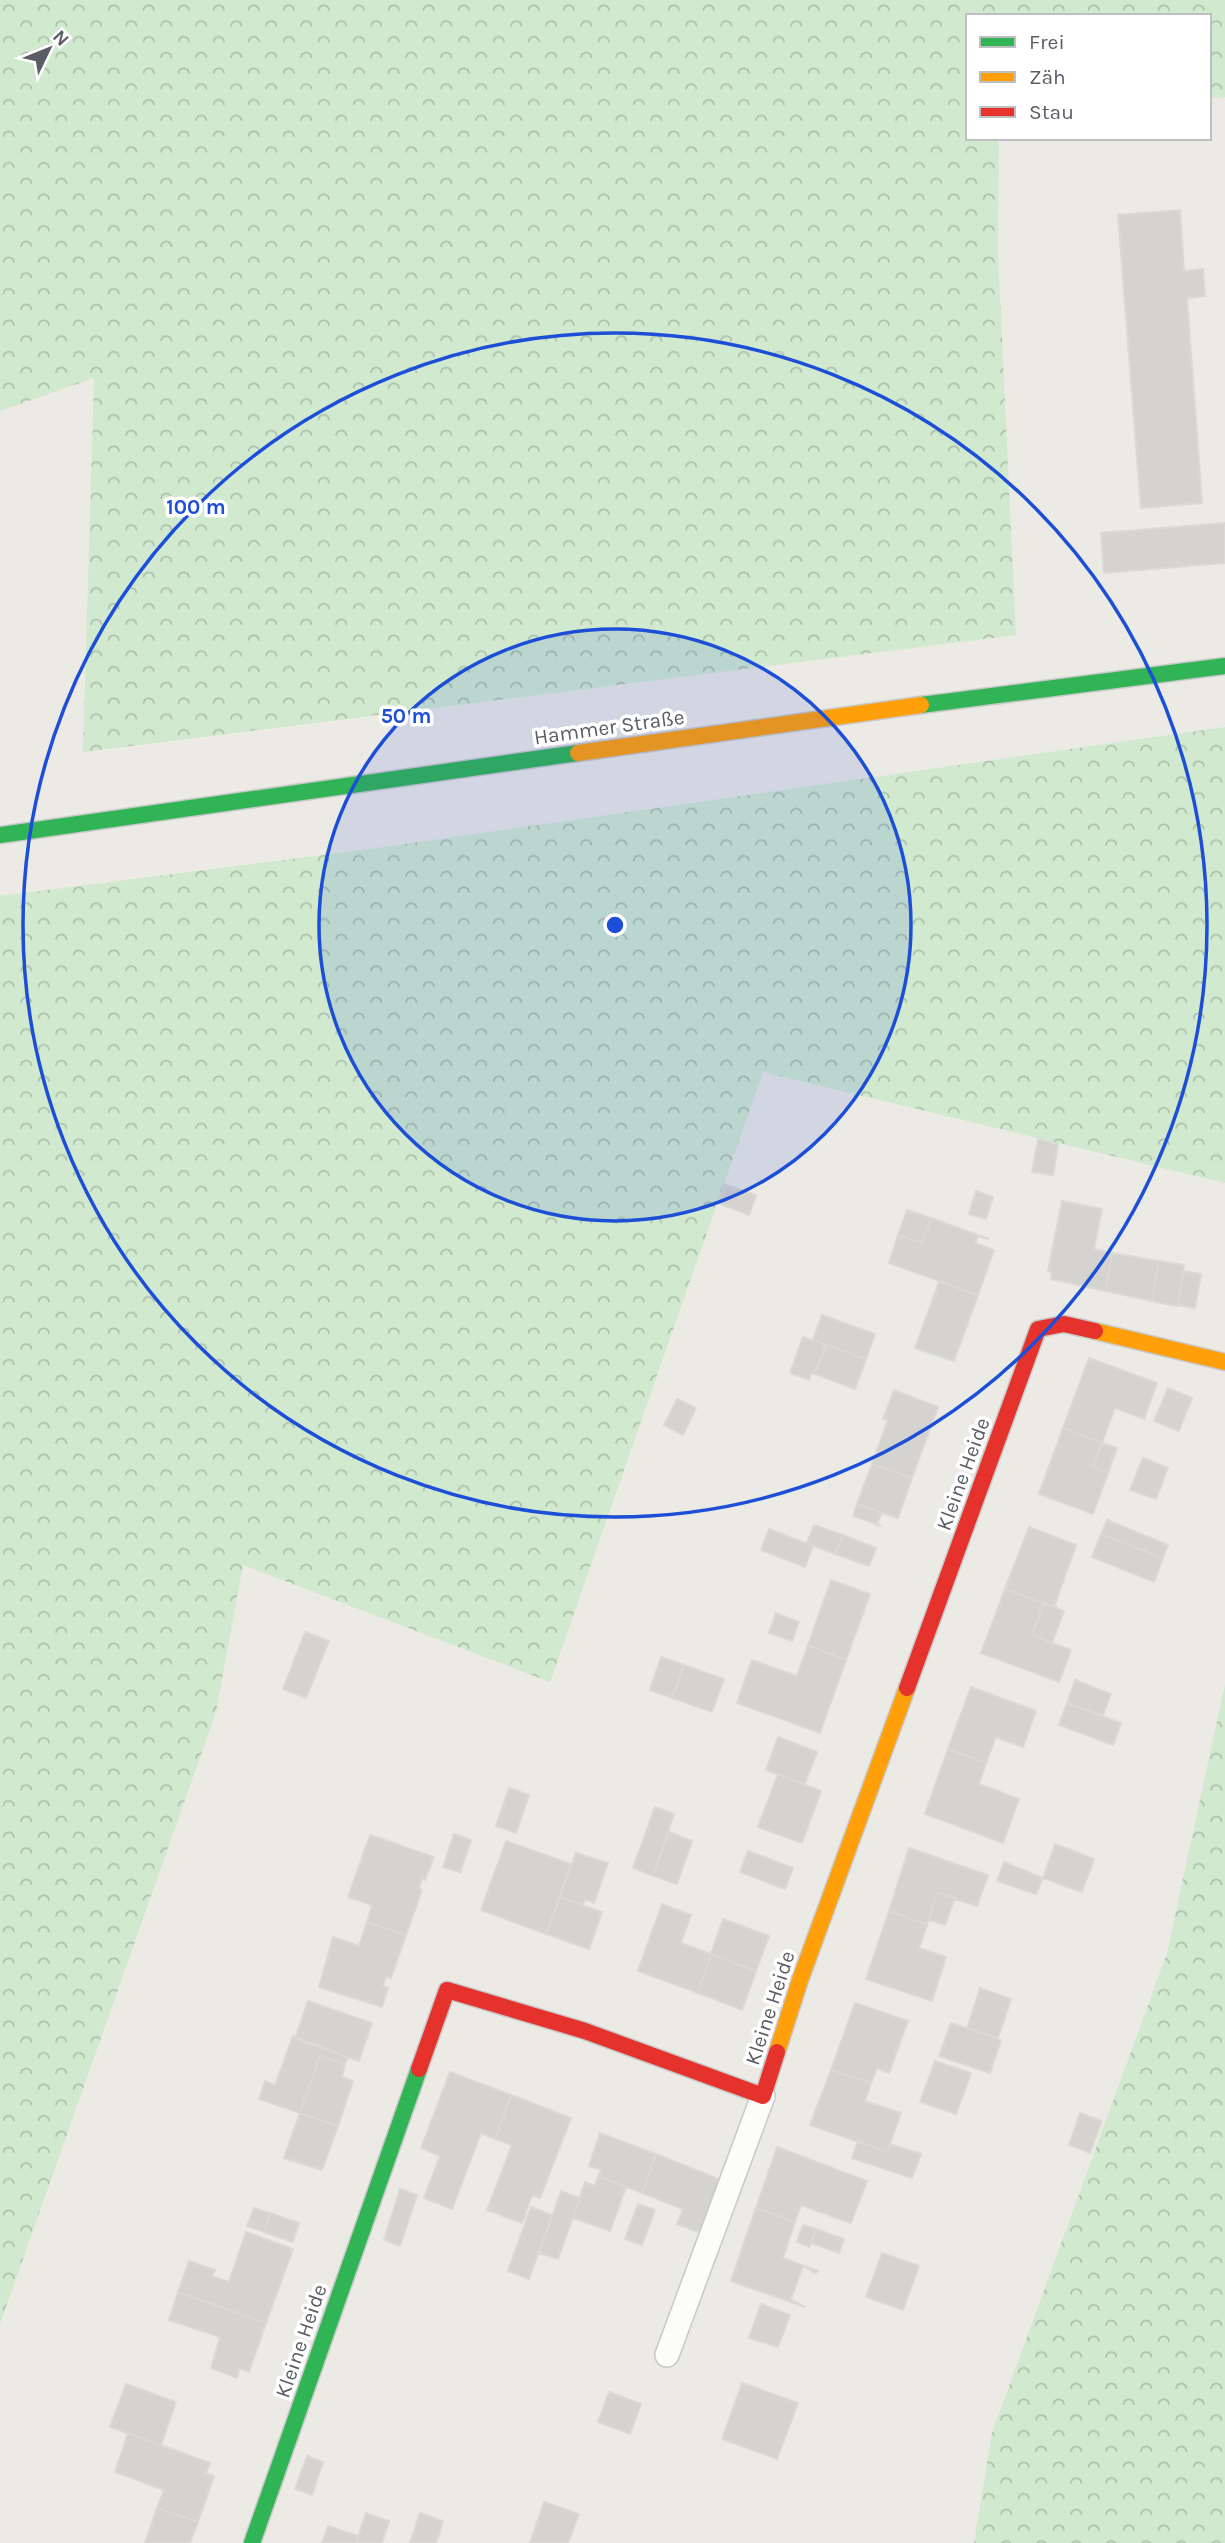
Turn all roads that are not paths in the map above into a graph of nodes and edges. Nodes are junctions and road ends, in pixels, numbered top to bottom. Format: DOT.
graph roads {
  1 [pos="1225,666"];
  2 [pos="0,835"];
  3 [pos="1225,1362"];
  4 [pos="763,2095"];
  5 [pos="667,2355"];
  6 [pos="252,2543"];
  1 -- 2 [label="street, Hammer Straße"];
  3 -- 4 [label="street, Kleine Heide"];
  4 -- 5 [label="lane"];
  4 -- 6 [label="street, Kleine Heide"];
}
